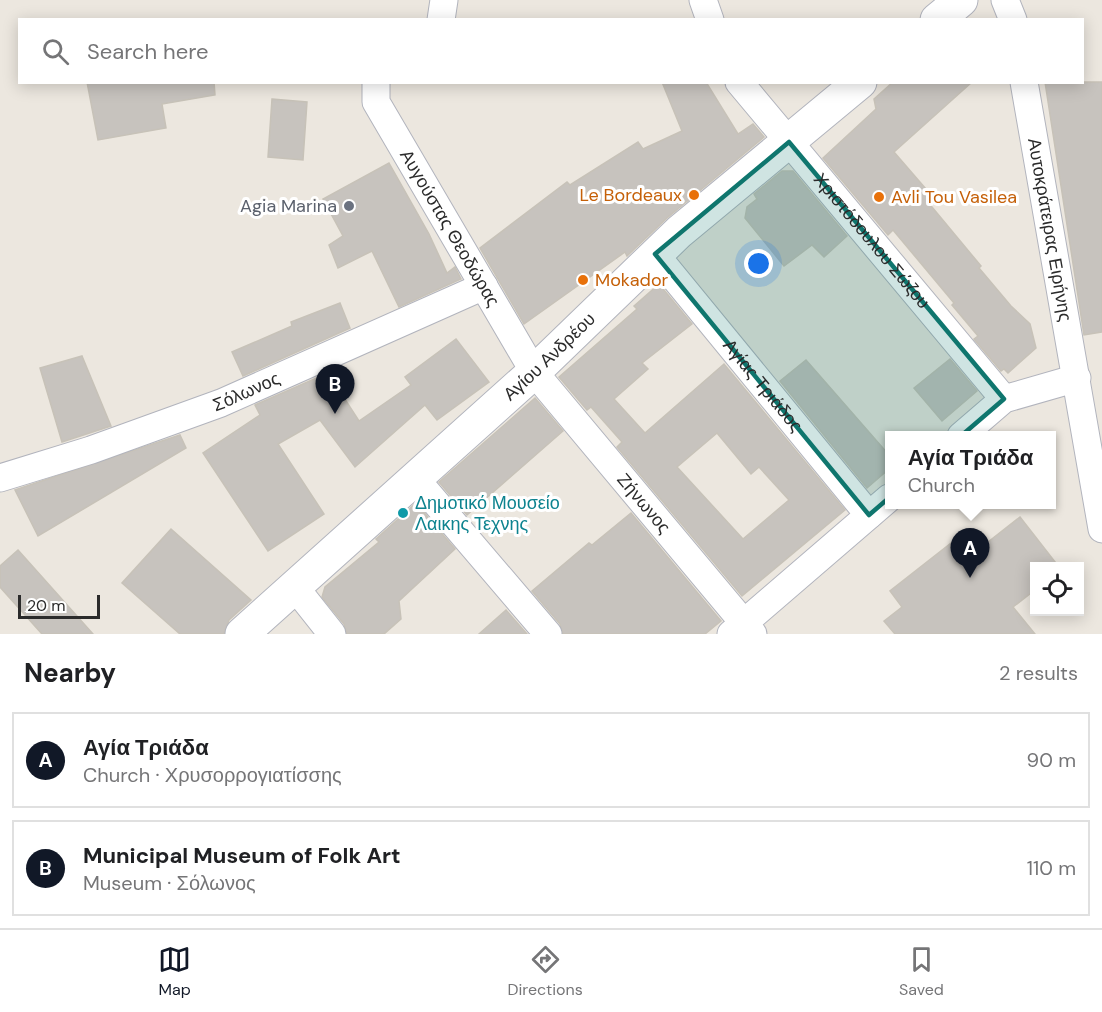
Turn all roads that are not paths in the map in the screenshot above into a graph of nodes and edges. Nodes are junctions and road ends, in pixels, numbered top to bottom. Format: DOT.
graph roads {
  1 [pos="444,0"];
  2 [pos="704,0"];
  3 [pos="961,0"];
  4 [pos="1005,0"];
  5 [pos="441,18"];
  6 [pos="709,18"];
  7 [pos="939,18"];
  8 [pos="1012,18"];
  9 [pos="376,84"];
  10 [pos="741,84"];
  11 [pos="858,84"];
  12 [pos="1024,84"];
  13 [pos="789,141"];
  14 [pos="655,254"];
  15 [pos="484,286"];
  16 [pos="534,372"];
  17 [pos="1077,378"];
  18 [pos="1004,399"];
  19 [pos="966,431"];
  20 [pos="414,477"];
  21 [pos="0,478"];
  22 [pos="879,506"];
  23 [pos="1102,529"];
  24 [pos="294,586"];
  25 [pos="743,630"];
  26 [pos="242,634"];
  27 [pos="332,634"];
  28 [pos="548,634"];
  1 -- 5 [label="street"];
  2 -- 6 [label="street"];
  3 -- 7 [label="street"];
  4 -- 8 [label="street"];
  9 -- 15 [label="street, Αυγούστας Θεοδώρας"];
  10 -- 13 [label="street, Χριστόδουλου Σώζου"];
  11 -- 13 [label="street, Αγίου Ανδρέου"];
  12 -- 17 [label="street, Αυτοκράτειρας Ειρήνης"];
  13 -- 14 [label="street, Αγίου Ανδρέου"];
  13 -- 18 [label="street, Χριστόδουλου Σώζου"];
  14 -- 16 [label="street, Αγίου Ανδρέου"];
  14 -- 22 [label="street, Αγίας Τριάδος"];
  15 -- 16 [label="street, Αυγούστας Θεοδώρας"];
  15 -- 21 [label="street, Σόλωνος"];
  16 -- 20 [label="street, Αγίου Ανδρέου"];
  16 -- 25 [label="street, Ζήνωνος"];
  17 -- 18 [label="street"];
  17 -- 23 [label="street, Αυτοκράτειρας Ειρήνης"];
  18 -- 19 [label="street"];
  20 -- 24 [label="street, Αγίου Ανδρέου"];
  20 -- 28 [label="street"];
  22 -- 25 [label="street"];
  24 -- 26 [label="street, Αγίου Ανδρέου"];
  24 -- 27 [label="street"];
}
